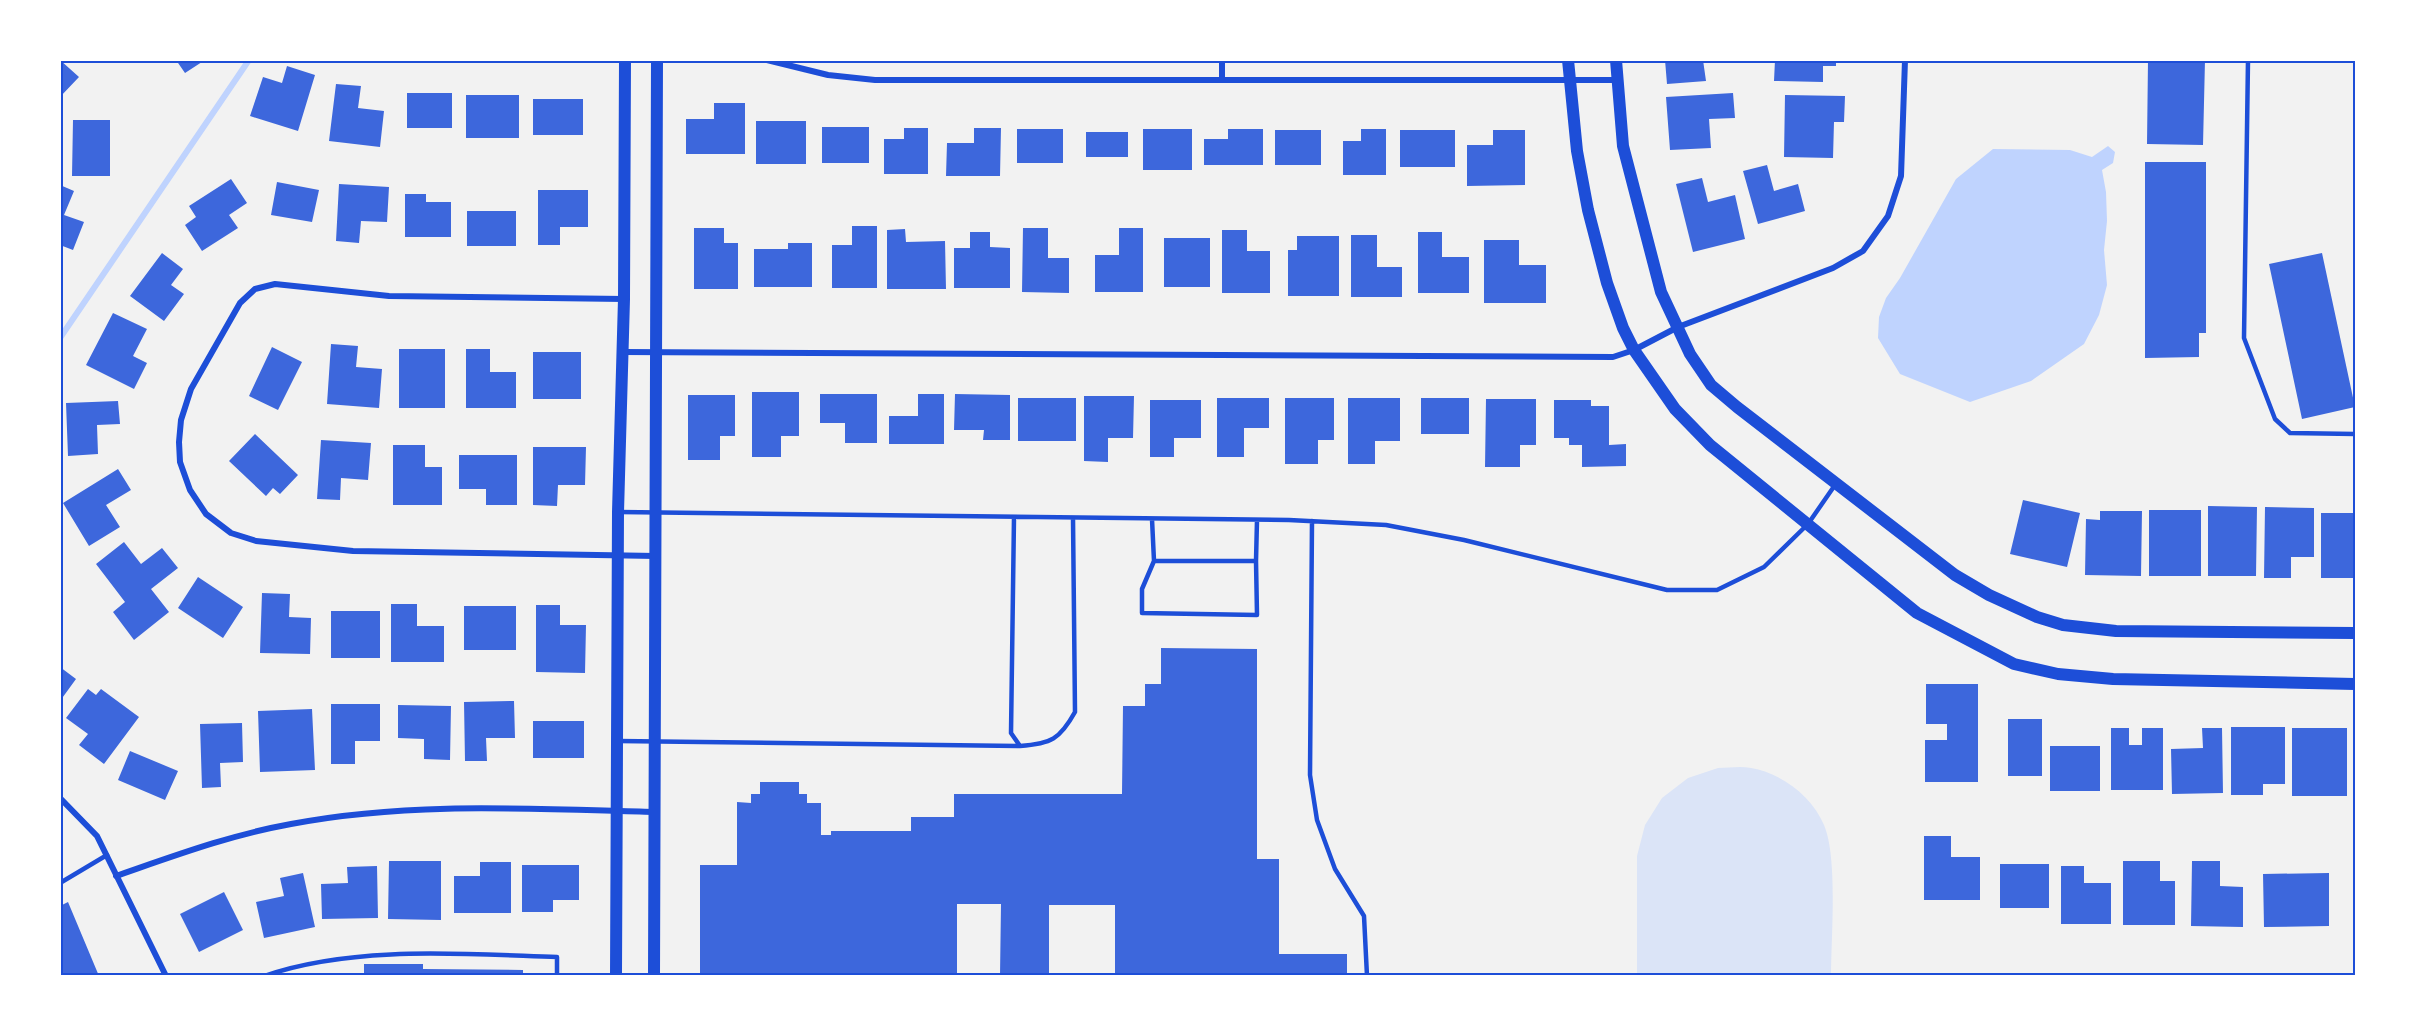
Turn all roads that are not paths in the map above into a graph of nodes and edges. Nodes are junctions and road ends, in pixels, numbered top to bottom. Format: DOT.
graph roads {
  1 [pos="625,60"];
  2 [pos="657,60"];
  3 [pos="768,60"];
  4 [pos="1222,60"];
  5 [pos="1568,60"];
  6 [pos="1616,60"];
  7 [pos="1905,60"];
  8 [pos="2248,60"];
  9 [pos="1222,80"];
  10 [pos="1570,80"];
  11 [pos="1617,80"];
  12 [pos="624,299"];
  13 [pos="1678,327"];
  14 [pos="1634,350"];
  15 [pos="622,352"];
  16 [pos="656,353"];
  17 [pos="2355,434"];
  18 [pos="1837,483"];
  19 [pos="618,512"];
  20 [pos="656,512"];
  21 [pos="1014,517"];
  22 [pos="1073,518"];
  23 [pos="1152,519"];
  24 [pos="1257,520"];
  25 [pos="1312,521"];
  26 [pos="1808,524"];
  27 [pos="618,555"];
  28 [pos="656,556"];
  29 [pos="1154,561"];
  30 [pos="1256,561"];
  31 [pos="2355,633"];
  32 [pos="2355,684"];
  33 [pos="618,741"];
  34 [pos="655,741"];
  35 [pos="1020,746"];
  36 [pos="60,798"];
  37 [pos="618,811"];
  38 [pos="654,812"];
  39 [pos="107,855"];
  40 [pos="116,876"];
  41 [pos="60,883"];
  42 [pos="166,976"];
  43 [pos="264,976"];
  44 [pos="557,976"];
  45 [pos="616,976"];
  46 [pos="654,976"];
  47 [pos="1366,976"];
  1 -- 12 [label="main road"];
  2 -- 16 [label="main road"];
  3 -- 9 [label="street"];
  4 -- 9 [label="street"];
  5 -- 10 [label="main road"];
  6 -- 11 [label="main road"];
  7 -- 13 [label="street"];
  8 -- 17 [label="lane"];
  9 -- 10 [label="street"];
  10 -- 11 [label="street"];
  10 -- 14 [label="main road"];
  11 -- 13 [label="main road"];
  12 -- 15 [label="main road"];
  12 -- 27 [label="street"];
  13 -- 14 [label="street"];
  13 -- 18 [label="main road"];
  14 -- 16 [label="street"];
  14 -- 26 [label="main road"];
  15 -- 16 [label="street"];
  15 -- 19 [label="main road"];
  16 -- 20 [label="main road"];
  18 -- 26 [label="lane"];
  18 -- 31 [label="main road"];
  19 -- 20 [label="lane"];
  19 -- 27 [label="main road"];
  20 -- 21 [label="lane"];
  20 -- 28 [label="main road"];
  21 -- 22 [label="lane"];
  21 -- 35 [label="lane"];
  22 -- 23 [label="lane"];
  22 -- 35 [label="lane"];
  23 -- 24 [label="lane"];
  23 -- 29 [label="lane"];
  24 -- 25 [label="lane"];
  24 -- 30 [label="lane"];
  25 -- 26 [label="lane"];
  25 -- 47 [label="lane"];
  26 -- 32 [label="main road"];
  27 -- 28 [label="street"];
  27 -- 33 [label="main road"];
  28 -- 34 [label="main road"];
  29 -- 30 [label="lane"];
  29 -- 30 [label="lane"];
  33 -- 34 [label="lane"];
  33 -- 37 [label="main road"];
  34 -- 35 [label="lane"];
  34 -- 38 [label="main road"];
  36 -- 39 [label="street"];
  37 -- 38 [label="street"];
  37 -- 40 [label="street"];
  37 -- 45 [label="main road"];
  38 -- 46 [label="main road"];
  39 -- 40 [label="street"];
  39 -- 41 [label="lane"];
  40 -- 42 [label="street"];
  43 -- 44 [label="lane"];
}
